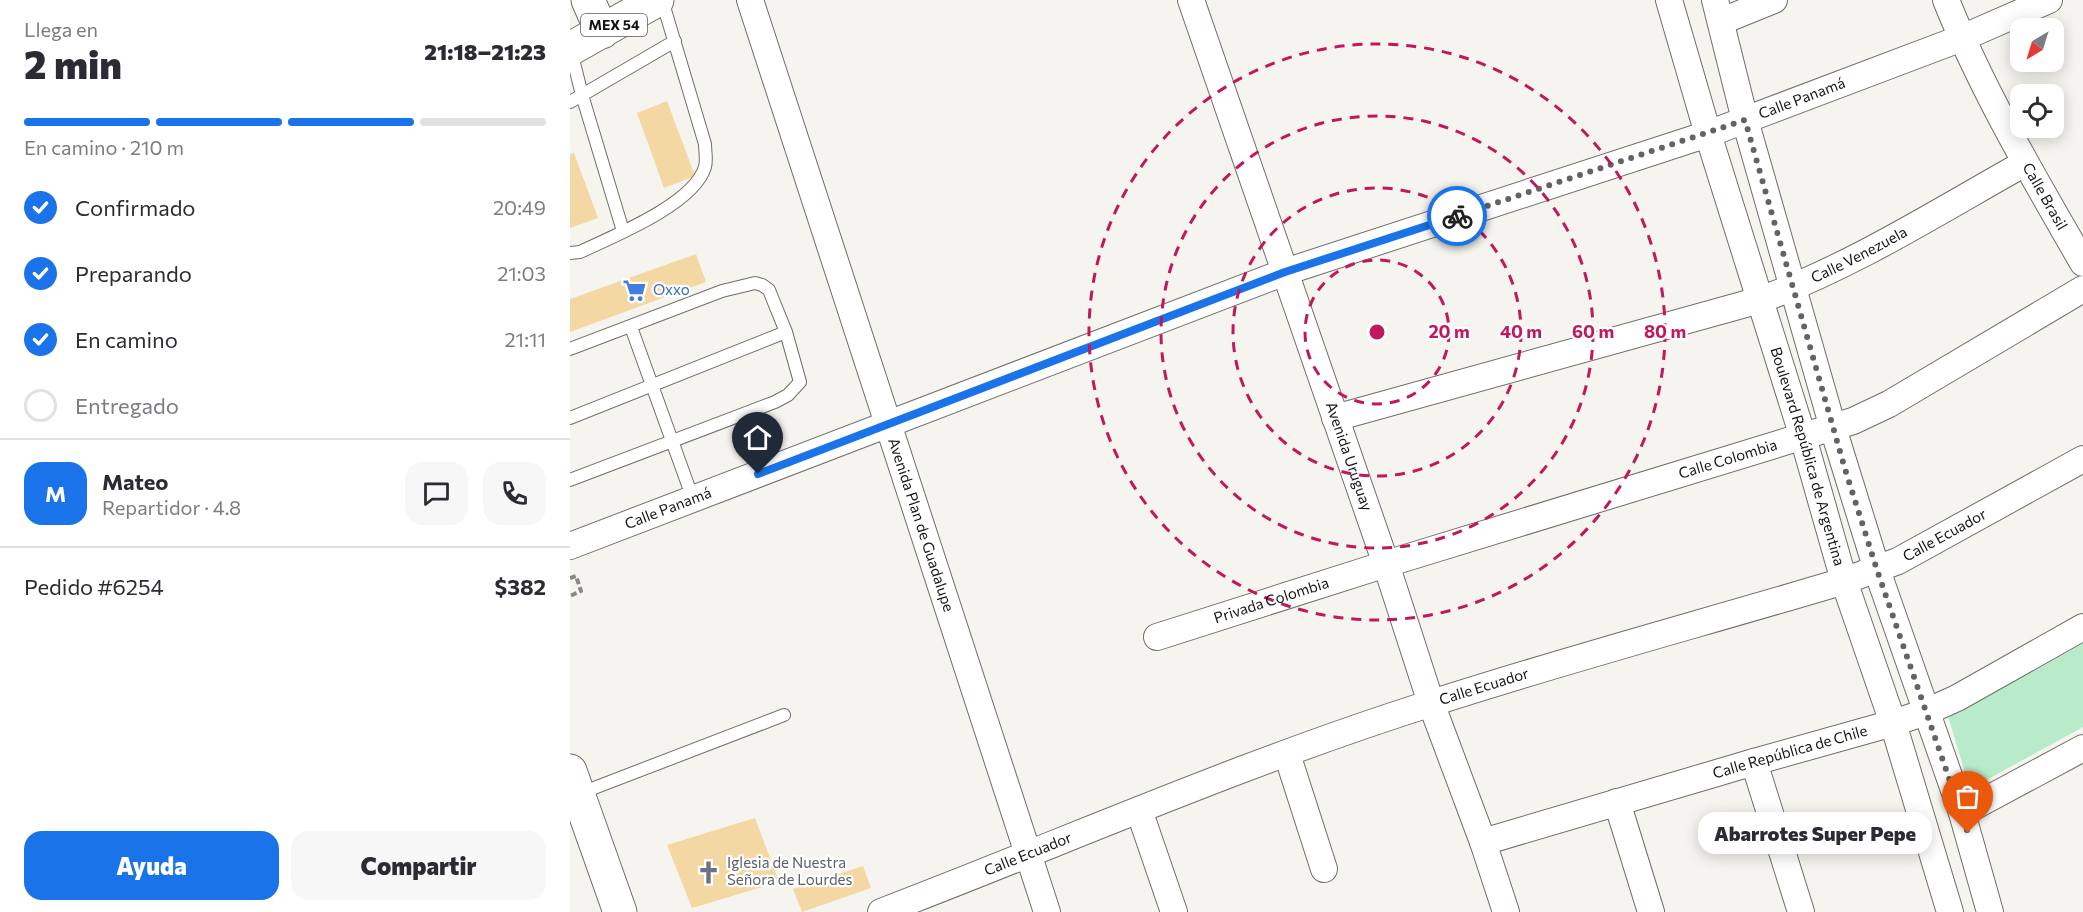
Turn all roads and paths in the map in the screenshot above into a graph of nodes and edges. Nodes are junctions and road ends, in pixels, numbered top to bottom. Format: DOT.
graph roads {
  1 [pos="588,0"];
  2 [pos="657,0"];
  3 [pos="662,0"];
  4 [pos="750,0"];
  5 [pos="1191,0"];
  6 [pos="1669,0"];
  7 [pos="1774,0"];
  8 [pos="1946,0"];
  9 [pos="2049,0"];
  10 [pos="1718,11"];
  11 [pos="602,32"];
  12 [pos="1962,38"];
  13 [pos="675,41"];
  14 [pos="571,49"];
  15 [pos="582,95"];
  16 [pos="570,102"];
  17 [pos="1745,120"];
  18 [pos="1708,134"];
  19 [pos="2025,163"];
  20 [pos="622,231"];
  21 [pos="570,253"];
  22 [pos="2083,263"];
  23 [pos="1285,272"];
  24 [pos="1794,288"];
  25 [pos="2083,289"];
  26 [pos="1760,300"];
  27 [pos="631,327"];
  28 [pos="786,332"];
  29 [pos="570,349"];
  30 [pos="652,385"];
  31 [pos="570,418"];
  32 [pos="1335,418"];
  33 [pos="889,424"];
  34 [pos="1833,428"];
  35 [pos="1803,437"];
  36 [pos="672,441"];
  37 [pos="2083,459"];
  38 [pos="570,480"];
  39 [pos="693,499"];
  40 [pos="570,546"];
  41 [pos="1386,564"];
  42 [pos="1877,570"];
  43 [pos="570,578"];
  44 [pos="1844,581"];
  45 [pos="570,596"];
  46 [pos="2083,627"];
  47 [pos="1156,637"];
  48 [pos="1431,703"];
  49 [pos="1926,712"];
  50 [pos="784,715"];
  51 [pos="1893,723"];
  52 [pos="2083,748"];
  53 [pos="1287,754"];
  54 [pos="1754,762"];
  55 [pos="574,782"];
  56 [pos="1617,802"];
  57 [pos="1139,810"];
  58 [pos="1962,813"];
  59 [pos="1483,842"];
  60 [pos="1028,855"];
  61 [pos="1324,869"];
  62 [pos="620,912"];
  63 [pos="881,912"];
  64 [pos="1047,912"];
  65 [pos="1174,912"];
  66 [pos="1506,912"];
  67 [pos="1651,912"];
  68 [pos="1801,912"];
  69 [pos="1950,912"];
  70 [pos="1990,912"];
  1 -- 11 [label="main road"];
  2 -- 11 [label="main road, MEX 54"];
  3 -- 13 [label="lane"];
  4 -- 33 [label="street, Avenida Plan de Guadalupe"];
  5 -- 23 [label="street, Avenida Uruguay"];
  6 -- 18 [label="street, Boulevard República de Argentina"];
  7 -- 10 [label="street"];
  8 -- 12 [label="street, Calle Brasil"];
  9 -- 12 [label="street, Calle Panamá"];
  10 -- 17 [label="street"];
  11 -- 14 [label="main road, MEX 54"];
  12 -- 17 [label="street, Calle Panamá"];
  12 -- 19 [label="street, Calle Brasil"];
  13 -- 15 [label="lane"];
  13 -- 20 [label="lane"];
  14 -- 15 [label="lane"];
  15 -- 16 [label="lane"];
  15 -- 20 [label="lane"];
  17 -- 18 [label="street, Calle Panamá"];
  17 -- 24 [label="street"];
  18 -- 23 [label="street, Calle Panamá"];
  18 -- 26 [label="street, Boulevard República de Argentina"];
  19 -- 22 [label="street, Calle Brasil"];
  19 -- 24 [label="street, Calle Venezuela"];
  20 -- 21 [label="lane"];
  23 -- 32 [label="street, Avenida Uruguay"];
  23 -- 33 [label="street, Calle Panamá"];
  24 -- 26 [label="street, Calle Venezuela"];
  24 -- 34 [label="street"];
  25 -- 34 [label="street, Calle Colombia"];
  26 -- 32 [label="street, Calle Venezuela"];
  26 -- 35 [label="street, Boulevard República de Argentina"];
  27 -- 28 [label="lane"];
  27 -- 29 [label="lane"];
  27 -- 30 [label="lane"];
  28 -- 30 [label="lane"];
  28 -- 36 [label="lane"];
  30 -- 31 [label="lane"];
  30 -- 36 [label="lane"];
  32 -- 41 [label="street, Avenida Uruguay"];
  33 -- 39 [label="street, Calle Panamá"];
  33 -- 60 [label="street, Avenida Plan de Guadalupe"];
  34 -- 35 [label="street, Calle Colombia"];
  34 -- 42 [label="street"];
  35 -- 41 [label="street, Calle Colombia"];
  35 -- 44 [label="street, Boulevard República de Argentina"];
  36 -- 38 [label="lane"];
  36 -- 39 [label="lane"];
  37 -- 42 [label="street, Calle Ecuador"];
  39 -- 40 [label="street, Calle Panamá"];
  41 -- 47 [label="street, Privada Colombia"];
  41 -- 48 [label="street, Avenida Uruguay"];
  42 -- 44 [label="street, Calle Ecuador"];
  42 -- 49 [label="street"];
  43 -- 45 [label="path"];
  44 -- 48 [label="street, Calle Ecuador"];
  44 -- 51 [label="street, Boulevard República de Argentina"];
  46 -- 49 [label="street, Calle República de Chile"];
  48 -- 53 [label="street, Calle Ecuador"];
  48 -- 59 [label="street, Avenida Uruguay"];
  49 -- 51 [label="street, Calle República de Chile"];
  49 -- 58 [label="street"];
  50 -- 55 [label="lane"];
  51 -- 54 [label="street, Calle República de Chile"];
  51 -- 69 [label="street, Boulevard República de Argentina"];
  52 -- 58 [label="street"];
  53 -- 57 [label="street, Calle Ecuador"];
  53 -- 61 [label="street"];
  54 -- 56 [label="street, Calle República de Chile"];
  54 -- 68 [label="street"];
  55 -- 62 [label="main road"];
  56 -- 59 [label="street, Calle República de Chile"];
  56 -- 67 [label="street"];
  57 -- 60 [label="street, Calle Ecuador"];
  57 -- 65 [label="street"];
  58 -- 70 [label="street"];
  59 -- 66 [label="street, Avenida Uruguay"];
  60 -- 63 [label="street, Calle Ecuador"];
  60 -- 64 [label="street, Avenida Plan de Guadalupe"];
}
